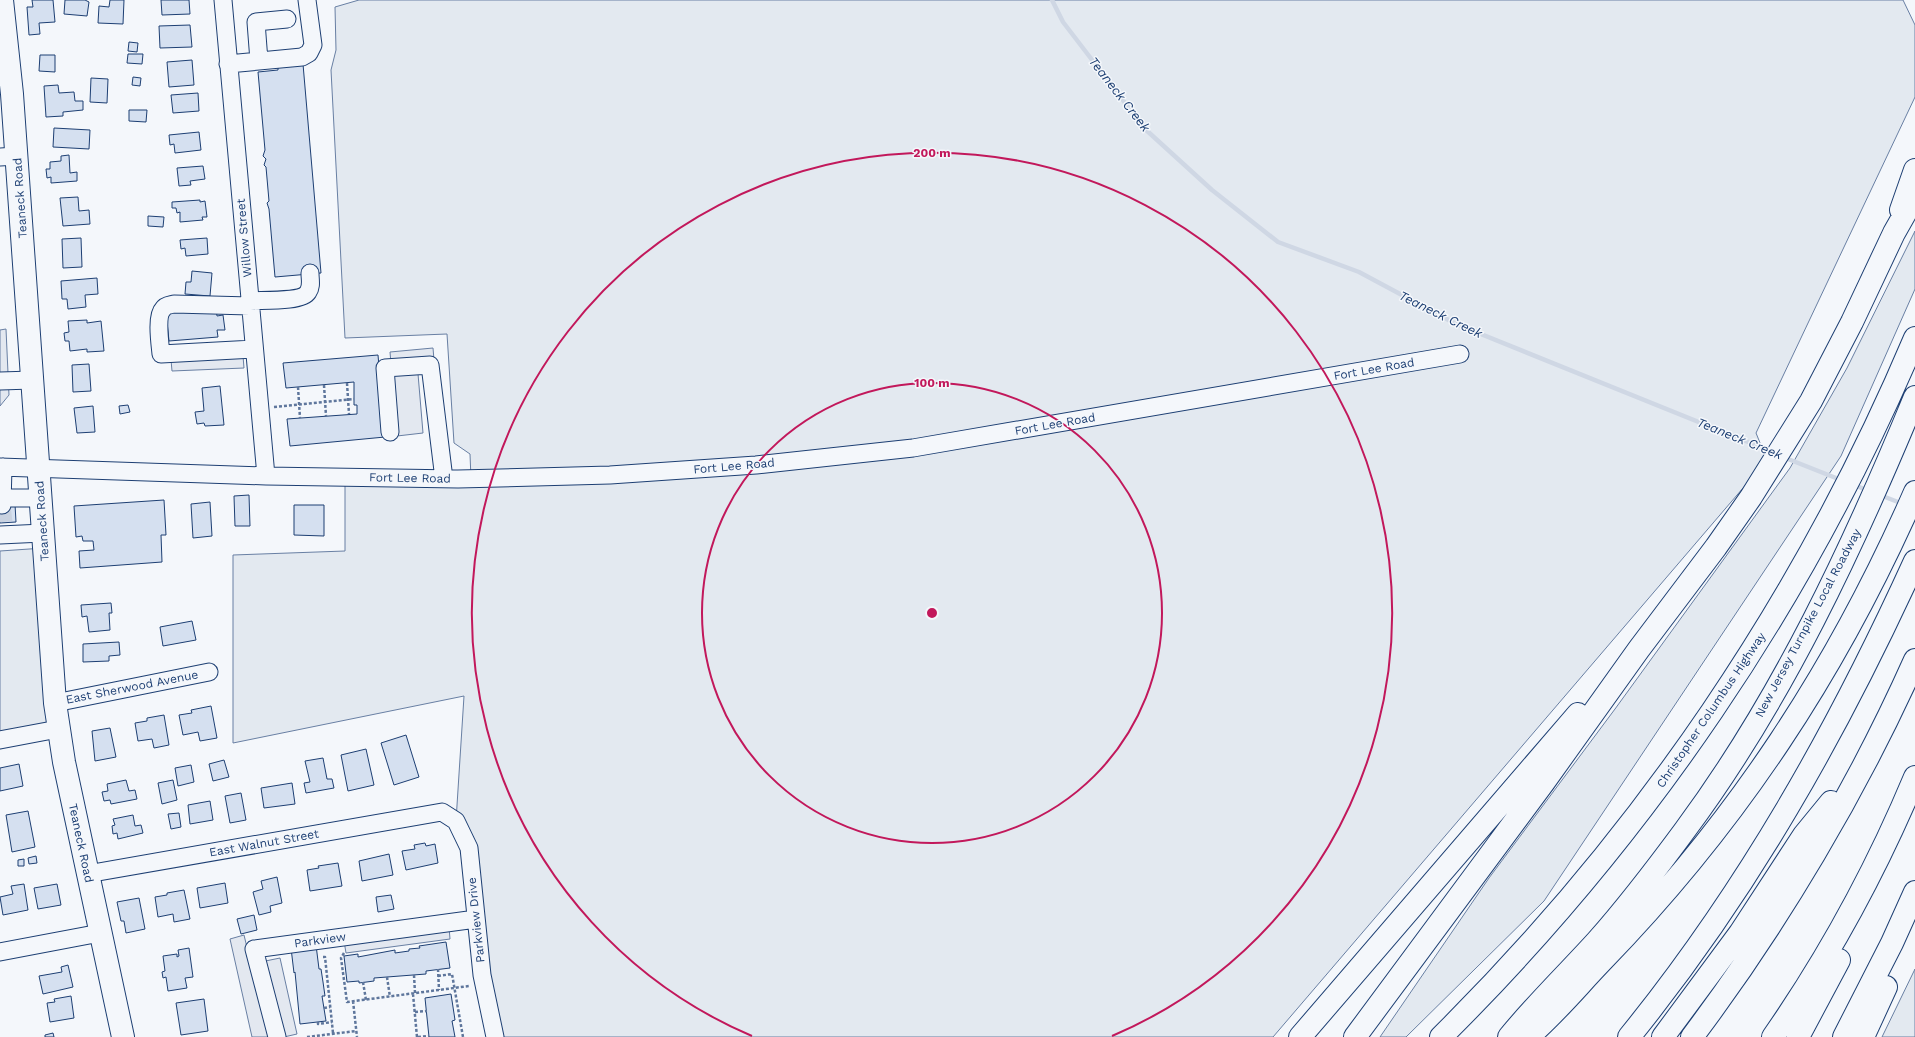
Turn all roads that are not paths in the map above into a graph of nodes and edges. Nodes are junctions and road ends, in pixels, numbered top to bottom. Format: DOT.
graph roads {
  1 [pos="2,0"];
  2 [pos="223,0"];
  3 [pos="308,0"];
  4 [pos="288,19"];
  5 [pos="259,61"];
  6 [pos="228,64"];
  7 [pos="8,157"];
  8 [pos="1915,170"];
  9 [pos="1915,196"];
  10 [pos="1894,233"];
  11 [pos="310,273"];
  12 [pos="250,304"];
  13 [pos="1915,338"];
  14 [pos="254,348"];
  15 [pos="1460,354"];
  16 [pos="32,380"];
  17 [pos="0,381"];
  18 [pos="1915,397"];
  19 [pos="390,432"];
  20 [pos="2,467"];
  21 [pos="38,467"];
  22 [pos="266,476"];
  23 [pos="451,479"];
  24 [pos="1915,492"];
  25 [pos="40,498"];
  26 [pos="1,500"];
  27 [pos="3,530"];
  28 [pos="43,533"];
  29 [pos="1915,561"];
  30 [pos="1639,649"];
  31 [pos="1915,660"];
  32 [pos="209,672"];
  33 [pos="55,702"];
  34 [pos="58,729"];
  35 [pos="0,740"];
  36 [pos="1868,757"];
  37 [pos="1915,776"];
  38 [pos="442,812"];
  39 [pos="1878,862"];
  40 [pos="87,874"];
  41 [pos="1915,892"];
  42 [pos="476,920"];
  43 [pos="1915,920"];
  44 [pos="100,933"];
  45 [pos="0,952"];
  46 [pos="123,1037"];
  47 [pos="277,1037"];
  48 [pos="495,1037"];
  49 [pos="1300,1037"];
  50 [pos="1355,1037"];
  51 [pos="1441,1037"];
  52 [pos="1508,1037"];
  53 [pos="1528,1037"];
  54 [pos="1629,1037"];
  55 [pos="1664,1037"];
  56 [pos="1692,1037"];
  57 [pos="1774,1037"];
  58 [pos="1798,1037"];
  59 [pos="1844,1037"];
  60 [pos="1863,1037"];
  1 -- 7 [label="main road, Teaneck Road"];
  2 -- 6 [label="street, Willow Street"];
  3 -- 5 [label="street"];
  4 -- 5 [label="street"];
  5 -- 6 [label="street"];
  6 -- 12 [label="street, Willow Street"];
  7 -- 16 [label="main road, Teaneck Road"];
  8 -- 10 [label="main road"];
  9 -- 10 [label="main road"];
  10 -- 30 [label="main road"];
  11 -- 12 [label="street"];
  12 -- 14 [label="street, Willow Street"];
  12 -- 14 [label="street"];
  13 -- 51 [label="main road, Christopher Columbus Highway"];
  14 -- 22 [label="street, Willow Street"];
  15 -- 23 [label="street, Fort Lee Road"];
  16 -- 17 [label="street"];
  16 -- 21 [label="main road, Teaneck Road"];
  18 -- 52 [label="main road, New Jersey Turnpike Local Roadway"];
  19 -- 23 [label="street"];
  20 -- 21 [label="street, Fort Lee Road"];
  20 -- 26 [label="street"];
  21 -- 22 [label="street, Fort Lee Road"];
  21 -- 25 [label="main road, Teaneck Road"];
  22 -- 23 [label="street, Fort Lee Road"];
  24 -- 53 [label="main road"];
  25 -- 26 [label="street"];
  25 -- 28 [label="main road, Teaneck Road"];
  27 -- 28 [label="street"];
  28 -- 33 [label="main road, Teaneck Road"];
  29 -- 54 [label="main road"];
  30 -- 49 [label="main road"];
  30 -- 50 [label="main road"];
  31 -- 36 [label="main road"];
  32 -- 33 [label="street, East Sherwood Avenue"];
  33 -- 34 [label="main road, Teaneck Road"];
  34 -- 35 [label="street"];
  34 -- 40 [label="main road, Teaneck Road"];
  36 -- 55 [label="main road"];
  36 -- 56 [label="main road"];
  37 -- 39 [label="main road"];
  38 -- 40 [label="street, East Walnut Street"];
  38 -- 42 [label="street, Parkview Drive"];
  39 -- 57 [label="main road"];
  39 -- 58 [label="main road"];
  40 -- 44 [label="main road, Teaneck Road"];
  41 -- 59 [label="main road"];
  42 -- 47 [label="street, Parkview"];
  42 -- 48 [label="street, Parkview Drive"];
  43 -- 60 [label="main road"];
  44 -- 45 [label="street"];
  44 -- 46 [label="main road, Teaneck Road"];
}
